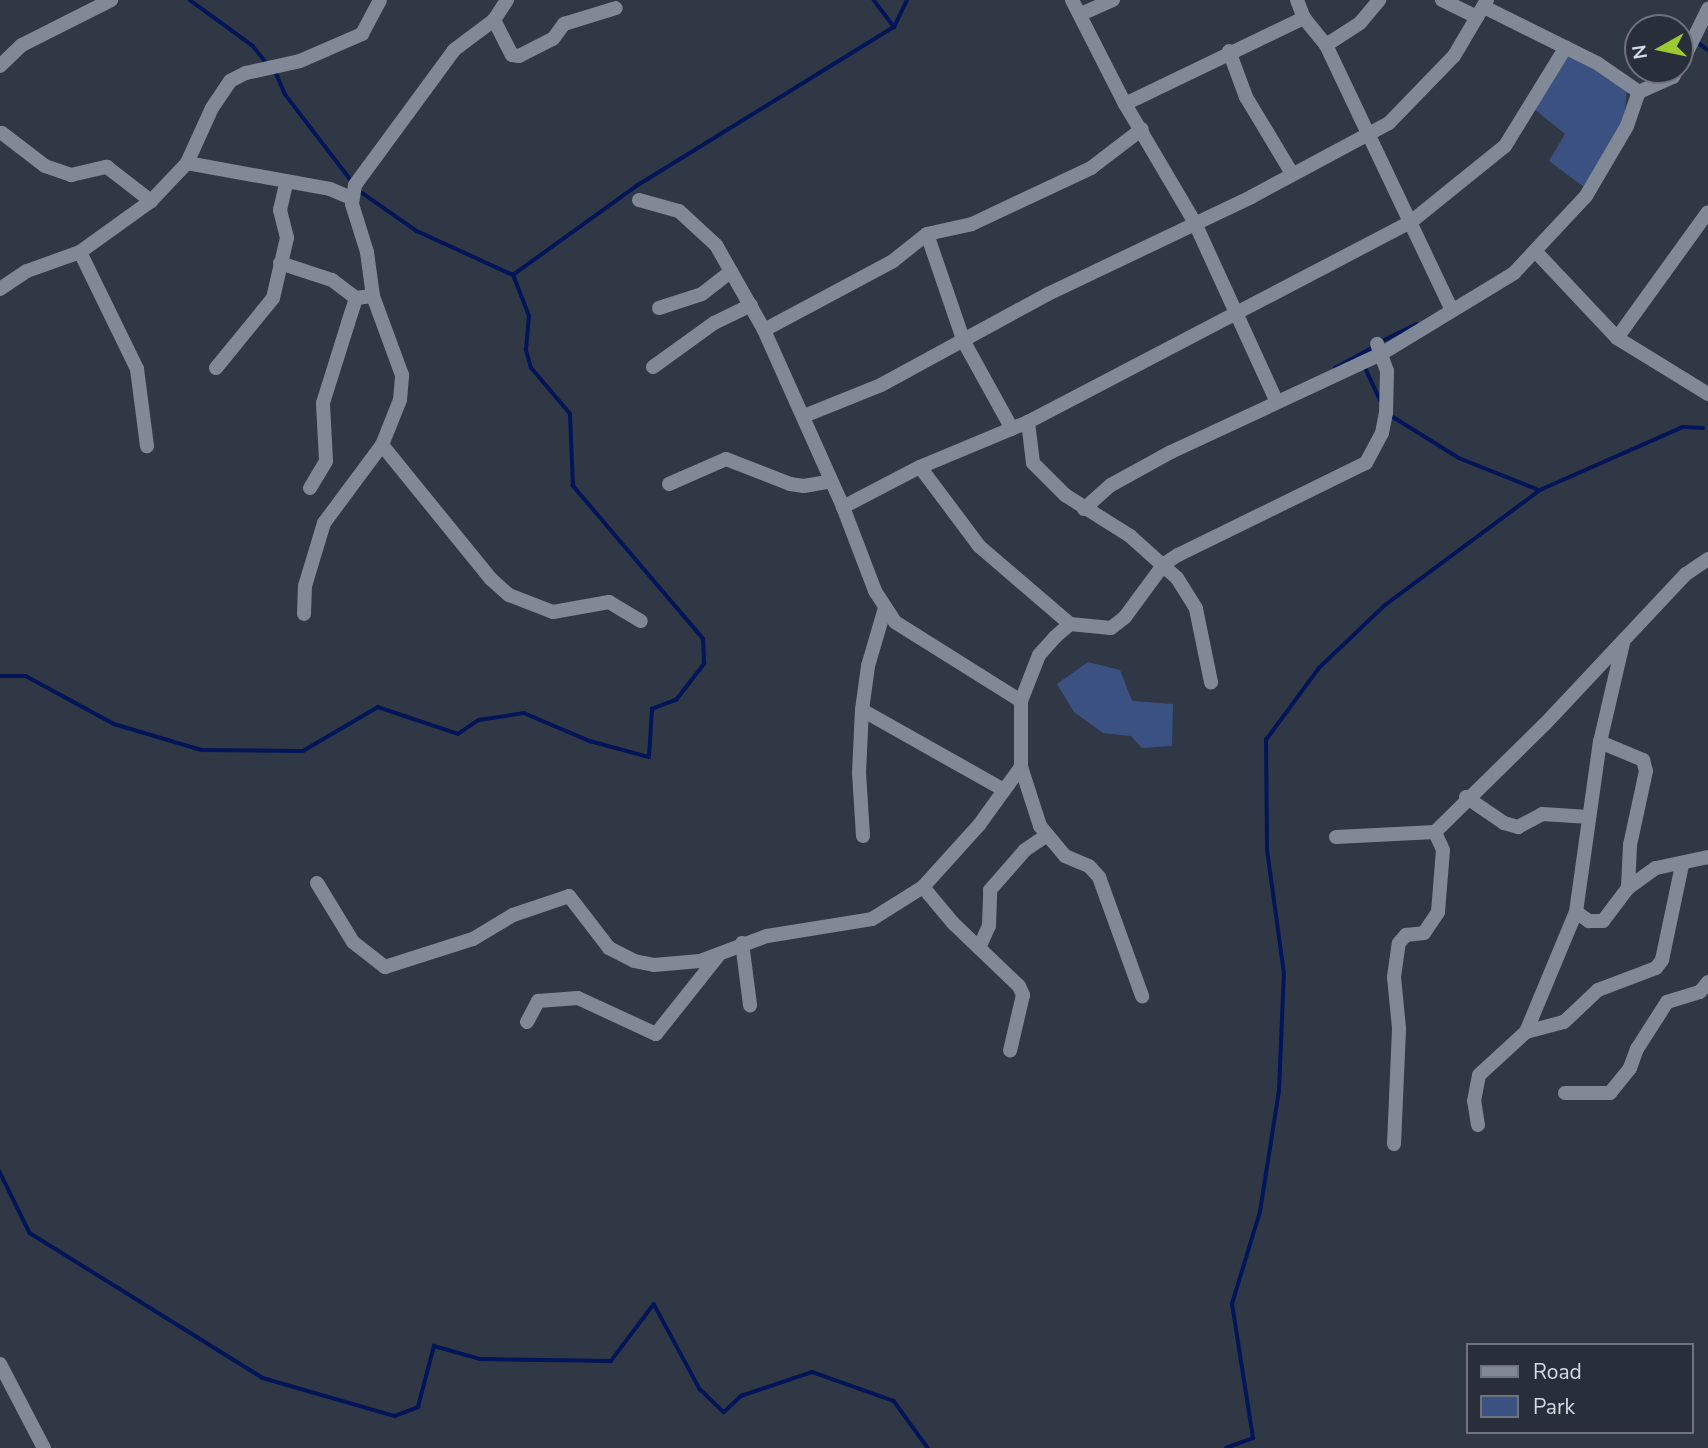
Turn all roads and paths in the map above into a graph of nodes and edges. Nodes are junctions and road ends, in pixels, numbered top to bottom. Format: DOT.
graph roads {
  1 [pos="111,0"];
  2 [pos="380,0"];
  3 [pos="508,0"];
  4 [pos="1072,0"];
  5 [pos="1113,0"];
  6 [pos="1297,0"];
  7 [pos="1378,0"];
  8 [pos="1442,0"];
  9 [pos="591,7"];
  10 [pos="616,8"];
  11 [pos="1483,8"];
  12 [pos="1708,9"];
  13 [pos="1082,14"];
  14 [pos="1304,18"];
  15 [pos="494,20"];
  16 [pos="1694,37"];
  17 [pos="1326,45"];
  18 [pos="1566,47"];
  19 [pos="1229,51"];
  20 [pos="0,65"];
  21 [pos="1657,84"];
  22 [pos="1639,92"];
  23 [pos="1125,104"];
  24 [pos="1142,129"];
  25 [pos="2,133"];
  26 [pos="1367,136"];
  27 [pos="187,163"];
  28 [pos="1291,172"];
  29 [pos="286,183"];
  30 [pos="351,198"];
  31 [pos="151,201"];
  32 [pos="639,201"];
  33 [pos="1708,212"];
  34 [pos="1412,221"];
  35 [pos="1195,224"];
  36 [pos="927,234"];
  37 [pos="80,252"];
  38 [pos="1537,253"];
  39 [pos="280,263"];
  40 [pos="730,271"];
  41 [pos="0,289"];
  42 [pos="373,296"];
  43 [pos="356,298"];
  44 [pos="751,305"];
  45 [pos="659,308"];
  46 [pos="1452,310"];
  47 [pos="1236,312"];
  48 [pos="764,330"];
  49 [pos="1617,338"];
  50 [pos="964,342"];
  51 [pos="1379,349"];
  52 [pos="653,367"];
  53 [pos="216,368"];
  54 [pos="1708,394"];
  55 [pos="1276,400"];
  56 [pos="804,416"];
  57 [pos="1028,422"];
  58 [pos="1012,429"];
  59 [pos="382,444"];
  60 [pos="147,446"];
  61 [pos="920,467"];
  62 [pos="831,481"];
  63 [pos="669,484"];
  64 [pos="310,488"];
  65 [pos="843,507"];
  66 [pos="1084,509"];
  67 [pos="1708,559"];
  68 [pos="1164,564"];
  69 [pos="885,608"];
  70 [pos="304,614"];
  71 [pos="641,621"];
  72 [pos="1070,624"];
  73 [pos="1623,643"];
  74 [pos="1211,682"];
  75 [pos="1021,701"];
  76 [pos="862,710"];
  77 [pos="1600,742"];
  78 [pos="1021,767"];
  79 [pos="1004,790"];
  80 [pos="1466,797"];
  81 [pos="1588,817"];
  82 [pos="1435,832"];
  83 [pos="1047,835"];
  84 [pos="863,836"];
  85 [pos="1336,837"];
  86 [pos="1708,858"];
  87 [pos="1682,865"];
  88 [pos="317,883"];
  89 [pos="923,887"];
  90 [pos="1628,888"];
  91 [pos="1576,912"];
  92 [pos="742,943"];
  93 [pos="979,948"];
  94 [pos="718,956"];
  95 [pos="1708,982"];
  96 [pos="1142,996"];
  97 [pos="750,1005"];
  98 [pos="527,1022"];
  99 [pos="1526,1032"];
  100 [pos="1010,1051"];
  101 [pos="1565,1093"];
  102 [pos="1478,1125"];
  103 [pos="1394,1144"];
  104 [pos="0,1364"];
  105 [pos="44,1448"];
  1 -- 20 [label="street"];
  2 -- 27 [label="street"];
  3 -- 15 [label="street"];
  4 -- 13 [label="street"];
  5 -- 13 [label="street"];
  6 -- 14 [label="street"];
  7 -- 17 [label="street"];
  8 -- 11 [label="street"];
  9 -- 10 [label="street"];
  9 -- 15 [label="street"];
  11 -- 18 [label="street"];
  11 -- 26 [label="street"];
  12 -- 16 [label="street"];
  13 -- 23 [label="street"];
  14 -- 17 [label="street"];
  14 -- 19 [label="street"];
  15 -- 30 [label="street"];
  17 -- 26 [label="street"];
  18 -- 22 [label="street"];
  18 -- 34 [label="street"];
  19 -- 23 [label="street"];
  19 -- 28 [label="street"];
  21 -- 22 [label="street"];
  22 -- 38 [label="street"];
  23 -- 24 [label="street"];
  24 -- 35 [label="street"];
  24 -- 36 [label="street"];
  25 -- 31 [label="street"];
  26 -- 28 [label="street"];
  26 -- 34 [label="street"];
  27 -- 29 [label="street"];
  27 -- 31 [label="street"];
  28 -- 35 [label="street"];
  29 -- 30 [label="street"];
  29 -- 39 [label="street"];
  30 -- 42 [label="street"];
  31 -- 37 [label="street"];
  32 -- 40 [label="street"];
  33 -- 49 [label="street"];
  34 -- 46 [label="street"];
  34 -- 47 [label="street"];
  35 -- 47 [label="street"];
  35 -- 50 [label="street"];
  36 -- 48 [label="street"];
  36 -- 50 [label="street"];
  37 -- 41 [label="street"];
  37 -- 60 [label="street"];
  38 -- 46 [label="street"];
  38 -- 49 [label="street"];
  39 -- 43 [label="street"];
  39 -- 53 [label="street"];
  40 -- 44 [label="street"];
  40 -- 45 [label="street"];
  42 -- 43 [label="street"];
  42 -- 59 [label="street"];
  43 -- 64 [label="street"];
  44 -- 48 [label="street"];
  44 -- 52 [label="street"];
  46 -- 51 [label="street"];
  47 -- 55 [label="street"];
  47 -- 57 [label="street"];
  48 -- 56 [label="street"];
  49 -- 54 [label="street"];
  50 -- 56 [label="street"];
  50 -- 58 [label="street"];
  51 -- 55 [label="street"];
  51 -- 68 [label="street"];
  55 -- 66 [label="street"];
  56 -- 62 [label="street"];
  57 -- 58 [label="street"];
  57 -- 66 [label="street"];
  58 -- 61 [label="street"];
  59 -- 70 [label="street"];
  59 -- 71 [label="street"];
  61 -- 65 [label="street"];
  61 -- 72 [label="street"];
  62 -- 63 [label="street"];
  62 -- 65 [label="street"];
  65 -- 69 [label="street"];
  66 -- 68 [label="street"];
  67 -- 73 [label="street"];
  68 -- 72 [label="street"];
  68 -- 74 [label="street"];
  69 -- 75 [label="street"];
  69 -- 76 [label="street"];
  72 -- 75 [label="street"];
  73 -- 77 [label="street"];
  73 -- 80 [label="street"];
  75 -- 78 [label="street"];
  76 -- 79 [label="street"];
  76 -- 84 [label="street"];
  77 -- 81 [label="street"];
  77 -- 90 [label="street"];
  78 -- 79 [label="street"];
  78 -- 83 [label="street"];
  79 -- 89 [label="street"];
  80 -- 81 [label="street"];
  80 -- 82 [label="street"];
  81 -- 91 [label="street"];
  82 -- 85 [label="street"];
  82 -- 103 [label="street"];
  83 -- 93 [label="street"];
  83 -- 96 [label="street"];
  86 -- 87 [label="street"];
  87 -- 90 [label="street"];
  87 -- 99 [label="street"];
  88 -- 94 [label="street"];
  89 -- 92 [label="street"];
  89 -- 93 [label="street"];
  90 -- 91 [label="street"];
  91 -- 99 [label="street"];
  92 -- 94 [label="street"];
  92 -- 97 [label="street"];
  93 -- 100 [label="street"];
  94 -- 98 [label="street"];
  95 -- 101 [label="street"];
  99 -- 102 [label="street"];
  104 -- 105 [label="street"];
}
